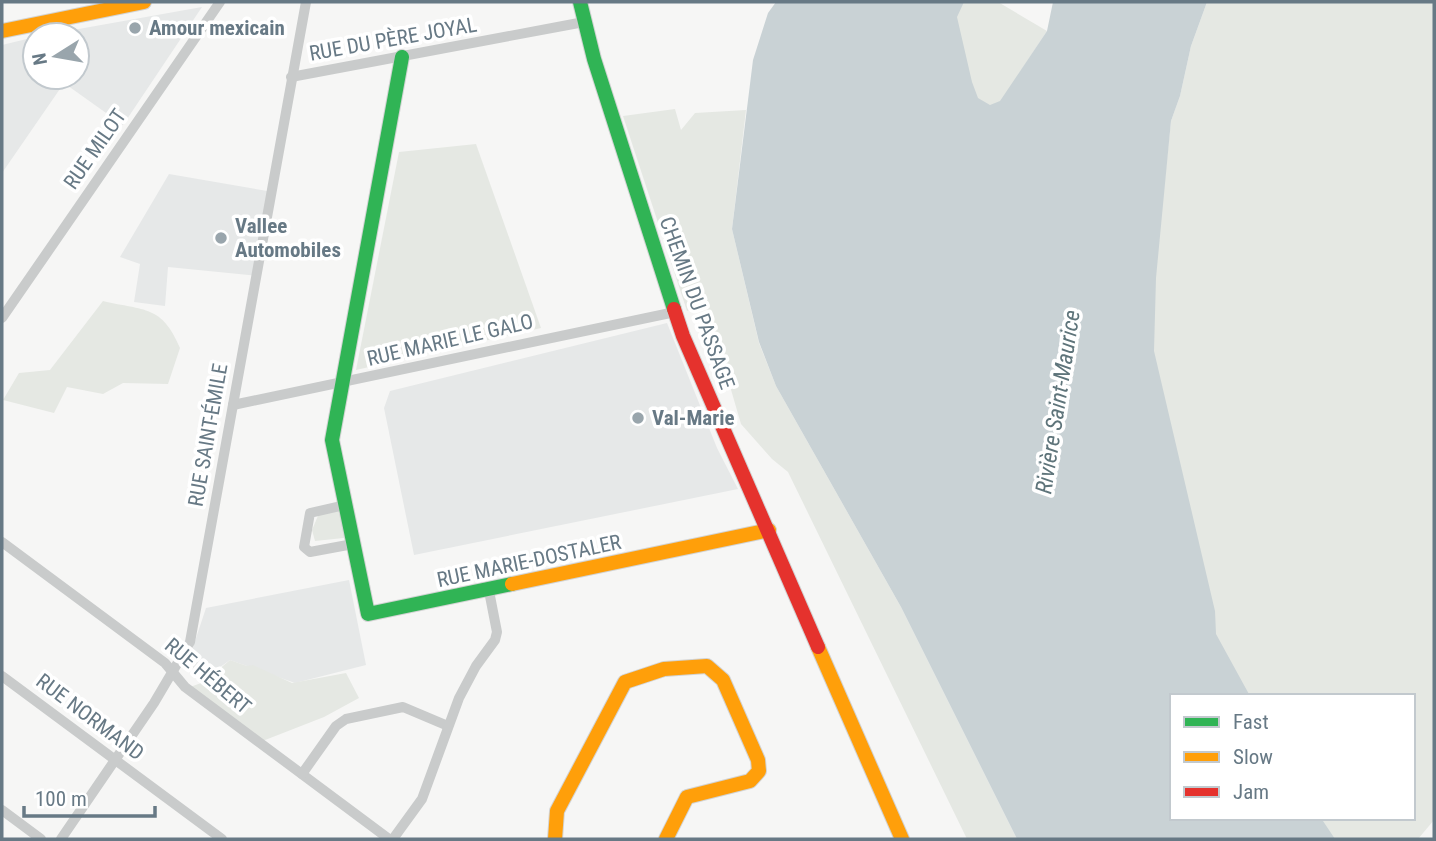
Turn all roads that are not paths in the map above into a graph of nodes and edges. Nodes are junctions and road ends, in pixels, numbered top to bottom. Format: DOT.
graph roads {
  1 [pos="139,2"];
  2 [pos="145,2"];
  3 [pos="220,2"];
  4 [pos="306,2"];
  5 [pos="580,2"];
  6 [pos="103,6"];
  7 [pos="584,22"];
  8 [pos="2,31"];
  9 [pos="402,57"];
  10 [pos="291,77"];
  11 [pos="675,312"];
  12 [pos="2,318"];
  13 [pos="342,384"];
  14 [pos="233,405"];
  15 [pos="345,505"];
  16 [pos="769,530"];
  17 [pos="2,542"];
  18 [pos="353,544"];
  19 [pos="489,591"];
  20 [pos="173,673"];
  21 [pos="2,676"];
  22 [pos="448,726"];
  23 [pos="116,761"];
  24 [pos="302,774"];
  25 [pos="2,810"];
  26 [pos="41,839"];
  27 [pos="61,839"];
  28 [pos="222,839"];
  29 [pos="391,839"];
  30 [pos="555,839"];
  31 [pos="666,839"];
  32 [pos="902,839"];
  1 -- 2 [label="street"];
  1 -- 6 [label="street"];
  3 -- 12 [label="street, RUE MILOT"];
  4 -- 10 [label="street, RUE SAINT-ÉMILE"];
  5 -- 7 [label="street, CHEMIN DU PASSAGE"];
  6 -- 8 [label="street"];
  7 -- 9 [label="street, RUE DU PÈRE JOYAL"];
  7 -- 11 [label="street, CHEMIN DU PASSAGE"];
  9 -- 10 [label="street, RUE DU PÈRE JOYAL"];
  9 -- 13 [label="street, RUE MARIE-DOSTALER"];
  10 -- 14 [label="street, RUE SAINT-ÉMILE"];
  11 -- 13 [label="street, RUE MARIE LE GALO"];
  11 -- 16 [label="street, CHEMIN DU PASSAGE"];
  13 -- 14 [label="street, RUE MARIE LE GALO"];
  13 -- 15 [label="street, RUE MARIE-DOSTALER"];
  14 -- 20 [label="street, RUE SAINT-ÉMILE"];
  15 -- 18 [label="street, RUE MARIE-DOSTALER"];
  15 -- 18 [label="street"];
  16 -- 19 [label="street, RUE MARIE-DOSTALER"];
  16 -- 32 [label="street, CHEMIN DU PASSAGE"];
  17 -- 20 [label="street, RUE HÉBERT"];
  18 -- 19 [label="street, RUE MARIE-DOSTALER"];
  19 -- 22 [label="street"];
  20 -- 23 [label="street, RUE SAINT-ÉMILE"];
  20 -- 24 [label="street, RUE HÉBERT"];
  21 -- 23 [label="street, RUE NORMAND"];
  22 -- 24 [label="street"];
  22 -- 29 [label="street"];
  23 -- 27 [label="street, RUE SAINT-ÉMILE"];
  23 -- 28 [label="street, RUE NORMAND"];
  24 -- 29 [label="street, RUE HÉBERT"];
  25 -- 26 [label="street"];
  30 -- 31 [label="street"];
}
